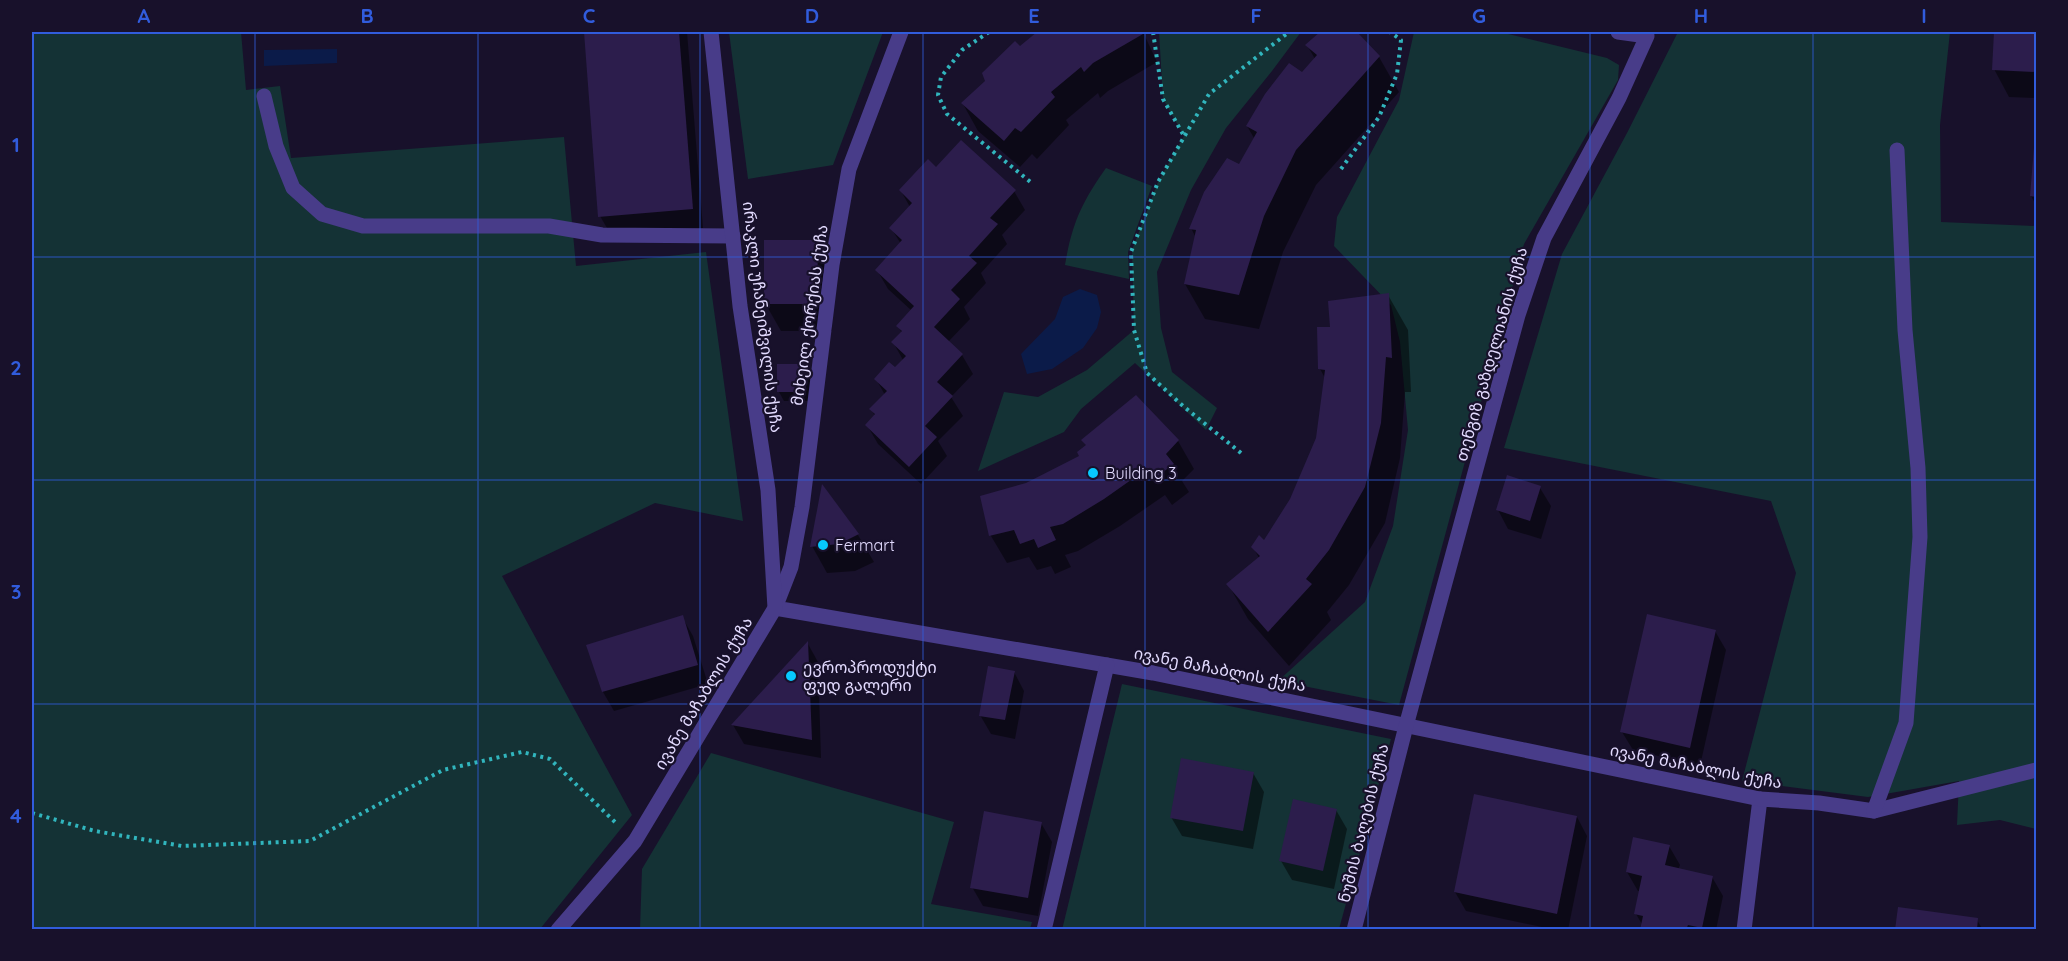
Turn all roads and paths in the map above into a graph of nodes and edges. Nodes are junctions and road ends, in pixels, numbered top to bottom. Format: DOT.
graph roads {
  1 [pos="711,32"];
  2 [pos="901,32"];
  3 [pos="989,32"];
  4 [pos="1153,32"];
  5 [pos="1288,32"];
  6 [pos="1389,32"];
  7 [pos="1618,32"];
  8 [pos="1648,34"];
  9 [pos="264,96"];
  10 [pos="1185,136"];
  11 [pos="1897,150"];
  12 [pos="1341,170"];
  13 [pos="1033,184"];
  14 [pos="733,236"];
  15 [pos="1241,453"];
  16 [pos="775,608"];
  17 [pos="1107,665"];
  18 [pos="1406,726"];
  19 [pos="2037,770"];
  20 [pos="1760,799"];
  21 [pos="1874,811"];
  22 [pos="32,813"];
  23 [pos="634,842"];
  24 [pos="558,930"];
  25 [pos="1044,930"];
  26 [pos="1354,930"];
  27 [pos="1744,930"];
  1 -- 14 [label="street, ირაკლი უჩანეიშვილის ქუჩა"];
  2 -- 16 [label="street, მიხეილ ქორქიას ქუჩა"];
  3 -- 13 [label="path"];
  4 -- 10 [label="path"];
  5 -- 10 [label="path"];
  6 -- 12 [label="path"];
  7 -- 8 [label="street, თენგიზ გაზდელიანის ქუჩა"];
  8 -- 18 [label="street, თენგიზ გაზდელიანის ქუჩა"];
  9 -- 14 [label="street"];
  10 -- 15 [label="path"];
  11 -- 21 [label="street"];
  14 -- 16 [label="street, ირაკლი უჩანეიშვილის ქუჩა"];
  16 -- 17 [label="street, ივანე მაჩაბლის ქუჩა"];
  16 -- 23 [label="street, ივანე მაჩაბლის ქუჩა"];
  17 -- 18 [label="street, ივანე მაჩაბლის ქუჩა"];
  17 -- 25 [label="street"];
  18 -- 20 [label="street, ივანე მაჩაბლის ქუჩა"];
  18 -- 26 [label="street, ნუშის ბაღების ქუჩა"];
  19 -- 21 [label="street, ივანე მაჩაბლის ქუჩა"];
  20 -- 21 [label="street, ივანე მაჩაბლის ქუჩა"];
  20 -- 27 [label="street"];
  22 -- 23 [label="path"];
  23 -- 24 [label="street, ივანე მაჩაბლის ქუჩა"];
}
